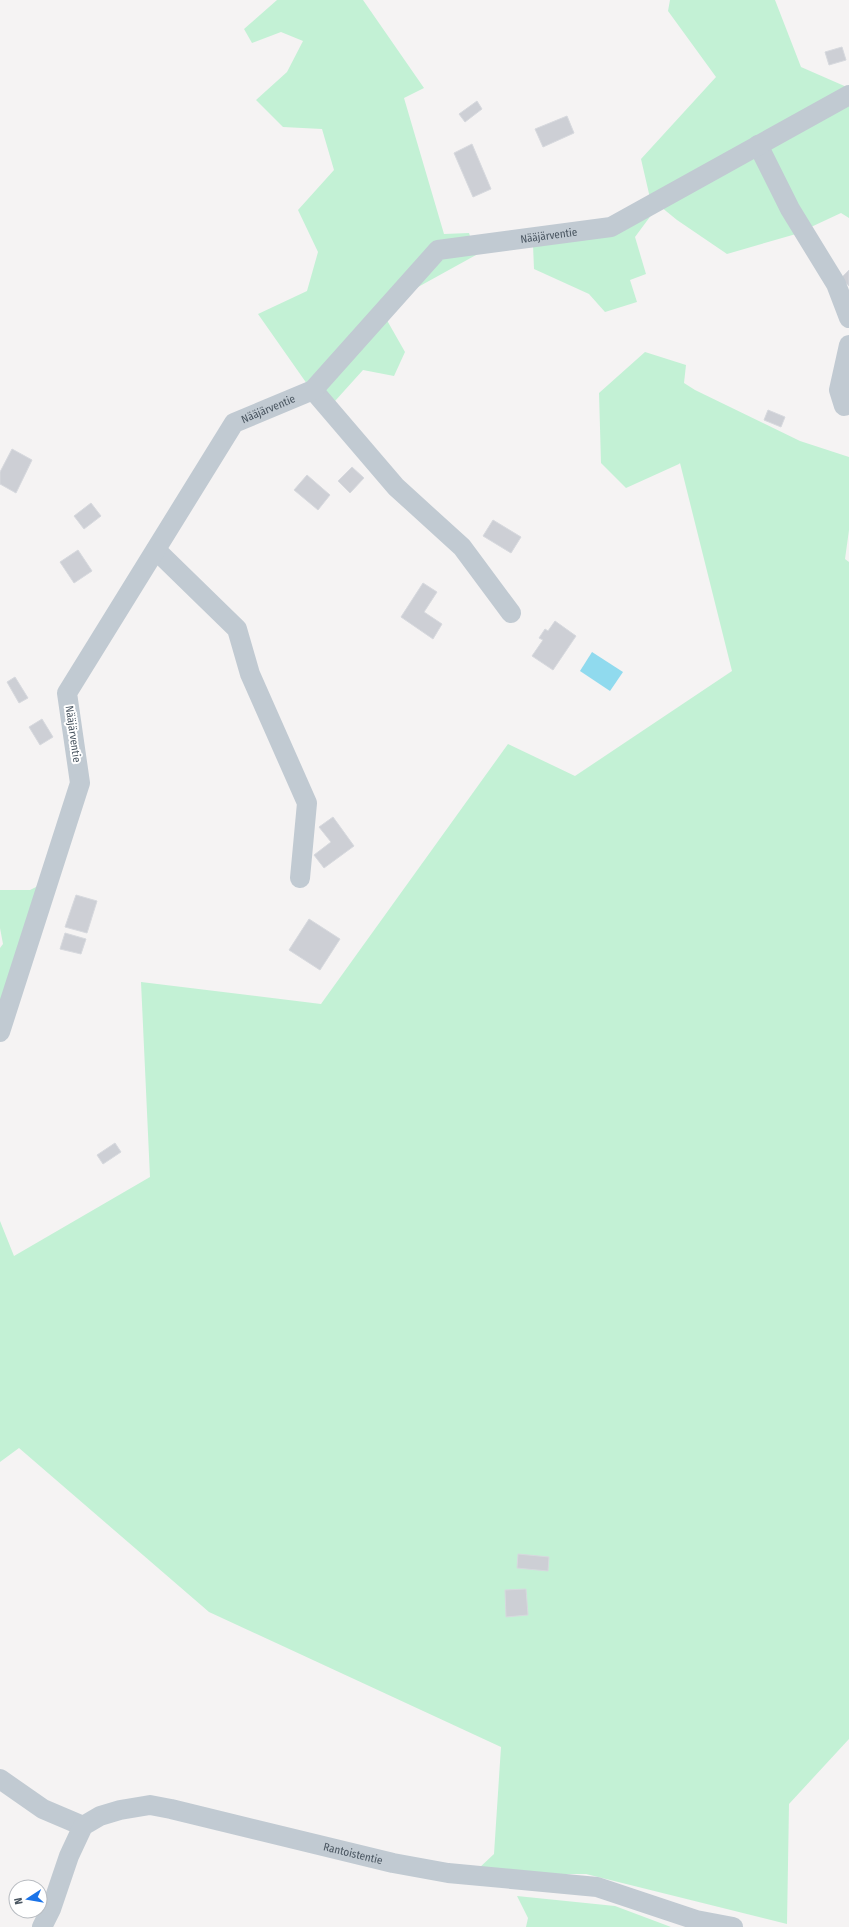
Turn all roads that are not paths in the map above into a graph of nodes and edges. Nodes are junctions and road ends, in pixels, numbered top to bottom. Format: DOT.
graph roads {
  1 [pos="849,95"];
  2 [pos="758,145"];
  3 [pos="849,318"];
  4 [pos="849,345"];
  5 [pos="313,390"];
  6 [pos="844,406"];
  7 [pos="156,550"];
  8 [pos="511,613"];
  9 [pos="300,878"];
  10 [pos="0,1032"];
  11 [pos="0,1779"];
  12 [pos="83,1826"];
  13 [pos="42,1927"];
  14 [pos="733,1927"];
  1 -- 2 [label="street, Nääjärventie"];
  2 -- 3 [label="street"];
  2 -- 5 [label="street, Nääjärventie"];
  4 -- 6 [label="street"];
  5 -- 7 [label="street, Nääjärventie"];
  5 -- 8 [label="street"];
  7 -- 9 [label="street"];
  7 -- 10 [label="street, Nääjärventie"];
  11 -- 12 [label="street"];
  12 -- 13 [label="street"];
  12 -- 14 [label="street, Rantoistentie"];
}
